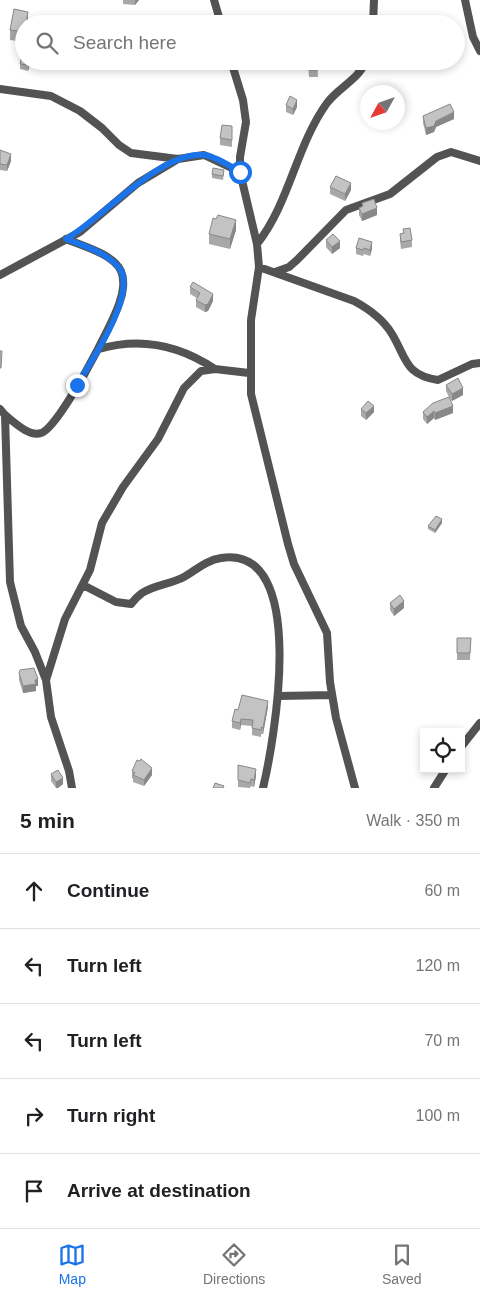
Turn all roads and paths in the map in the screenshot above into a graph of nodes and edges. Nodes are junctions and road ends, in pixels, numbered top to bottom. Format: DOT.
graph roads {
  1 [pos="214,0"];
  2 [pos="374,0"];
  3 [pos="464,0"];
  4 [pos="218,15"];
  5 [pos="373,15"];
  6 [pos="480,51"];
  7 [pos="234,70"];
  8 [pos="362,70"];
  9 [pos="0,89"];
  10 [pos="178,159"];
  11 [pos="480,161"];
  12 [pos="240,172"];
  13 [pos="66,239"];
  14 [pos="257,244"];
  15 [pos="259,267"];
  16 [pos="275,272"];
  17 [pos="0,275"];
  18 [pos="99,349"];
  19 [pos="480,363"];
  20 [pos="215,369"];
  21 [pos="249,373"];
  22 [pos="2,412"];
  23 [pos="0,526"];
  24 [pos="8,535"];
  25 [pos="83,585"];
  26 [pos="46,680"];
  27 [pos="332,695"];
  28 [pos="279,696"];
  29 [pos="480,723"];
  30 [pos="465,742"];
  31 [pos="443,773"];
  32 [pos="72,788"];
  33 [pos="263,788"];
  34 [pos="355,788"];
  35 [pos="434,788"];
  1 -- 4 [label="street"];
  2 -- 5 [label="street"];
  3 -- 6 [label="street"];
  7 -- 12 [label="street"];
  8 -- 14 [label="street"];
  9 -- 10 [label="street"];
  10 -- 12 [label="street"];
  10 -- 13 [label="street"];
  11 -- 16 [label="street"];
  12 -- 14 [label="street"];
  13 -- 17 [label="street"];
  13 -- 18 [label="street"];
  14 -- 15 [label="street"];
  15 -- 16 [label="street"];
  15 -- 21 [label="street"];
  16 -- 19 [label="street"];
  18 -- 20 [label="street"];
  18 -- 22 [label="street"];
  20 -- 21 [label="street"];
  20 -- 25 [label="street"];
  21 -- 27 [label="street"];
  22 -- 24 [label="street"];
  23 -- 24 [label="street"];
  24 -- 26 [label="street"];
  25 -- 26 [label="street"];
  25 -- 28 [label="street"];
  26 -- 32 [label="street"];
  27 -- 28 [label="street"];
  27 -- 34 [label="street"];
  28 -- 33 [label="street"];
  29 -- 30 [label="street"];
  31 -- 35 [label="street"];
}
